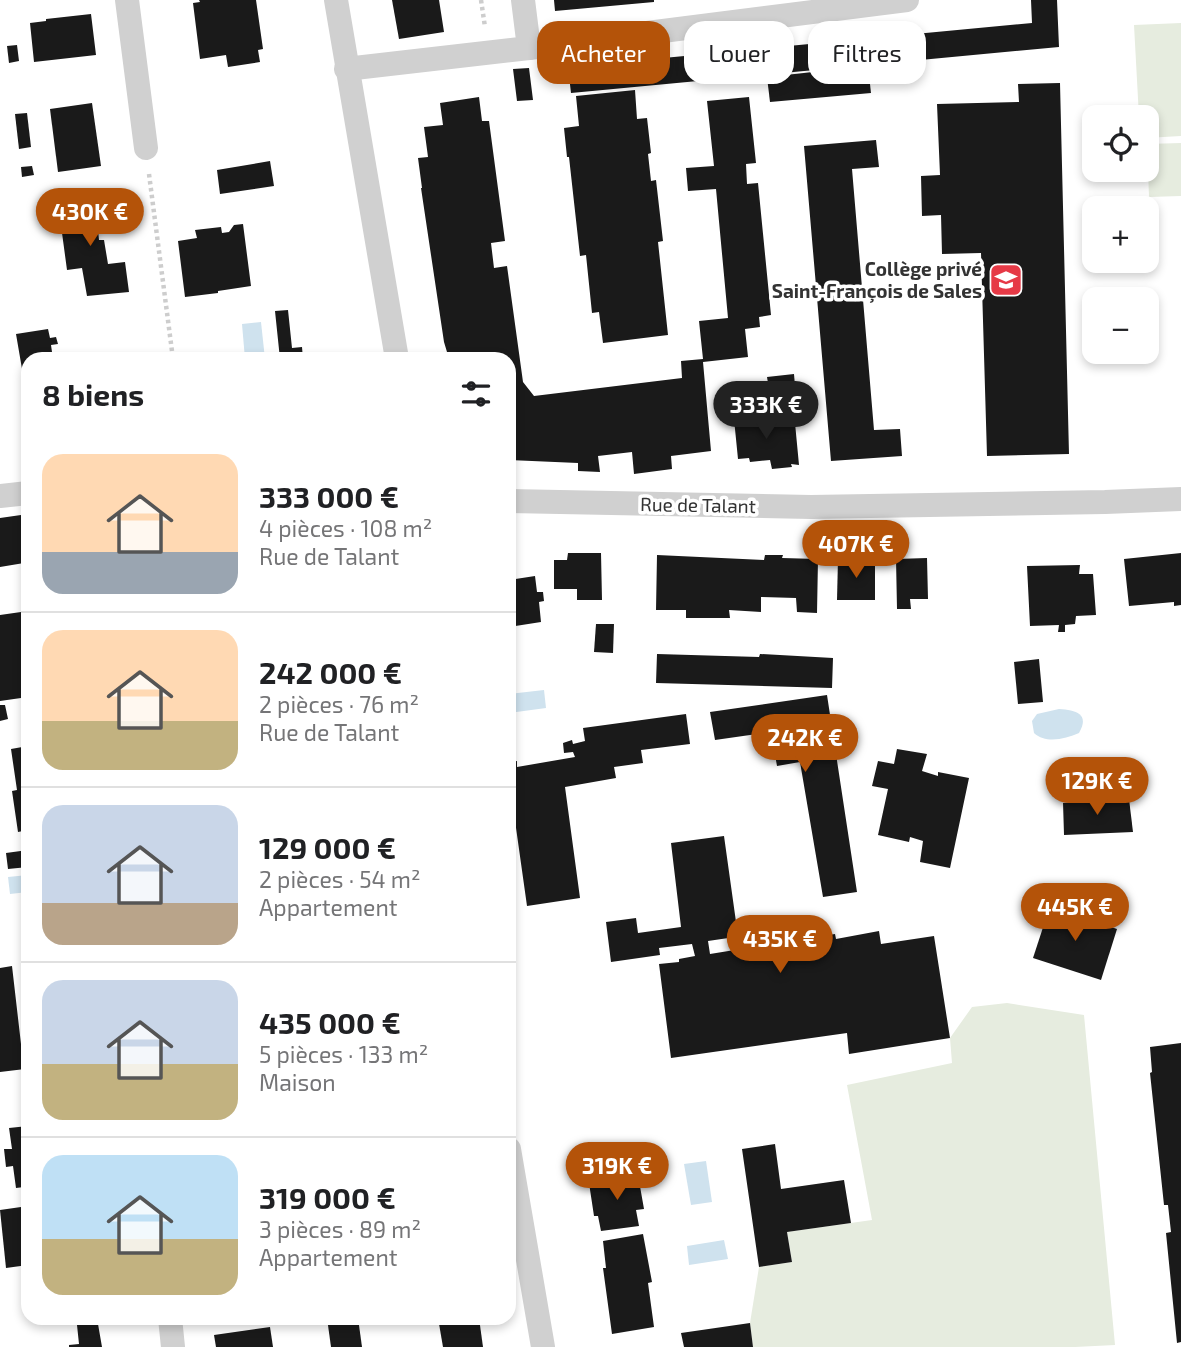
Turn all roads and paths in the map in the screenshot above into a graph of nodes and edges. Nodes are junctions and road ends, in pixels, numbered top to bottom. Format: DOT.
graph roads {
  1 [pos="127,0"];
  2 [pos="336,0"];
  3 [pos="523,0"];
  4 [pos="907,0"];
  5 [pos="529,48"];
  6 [pos="346,69"];
  7 [pos="146,148"];
  8 [pos="172,352"];
  9 [pos="396,352"];
  10 [pos="21,494"];
  11 [pos="0,496"];
  12 [pos="1181,499"];
  13 [pos="516,501"];
  14 [pos="516,1191"];
  15 [pos="171,1325"];
  16 [pos="173,1347"];
  17 [pos="542,1347"];
  1 -- 7 [label="street"];
  2 -- 6 [label="street"];
  3 -- 5 [label="street"];
  4 -- 5 [label="street"];
  5 -- 6 [label="street"];
  6 -- 9 [label="street"];
  7 -- 8 [label="path"];
  10 -- 11 [label="street"];
  12 -- 13 [label="street, Rue de Talant"];
  14 -- 17 [label="street"];
  15 -- 16 [label="street"];
}
